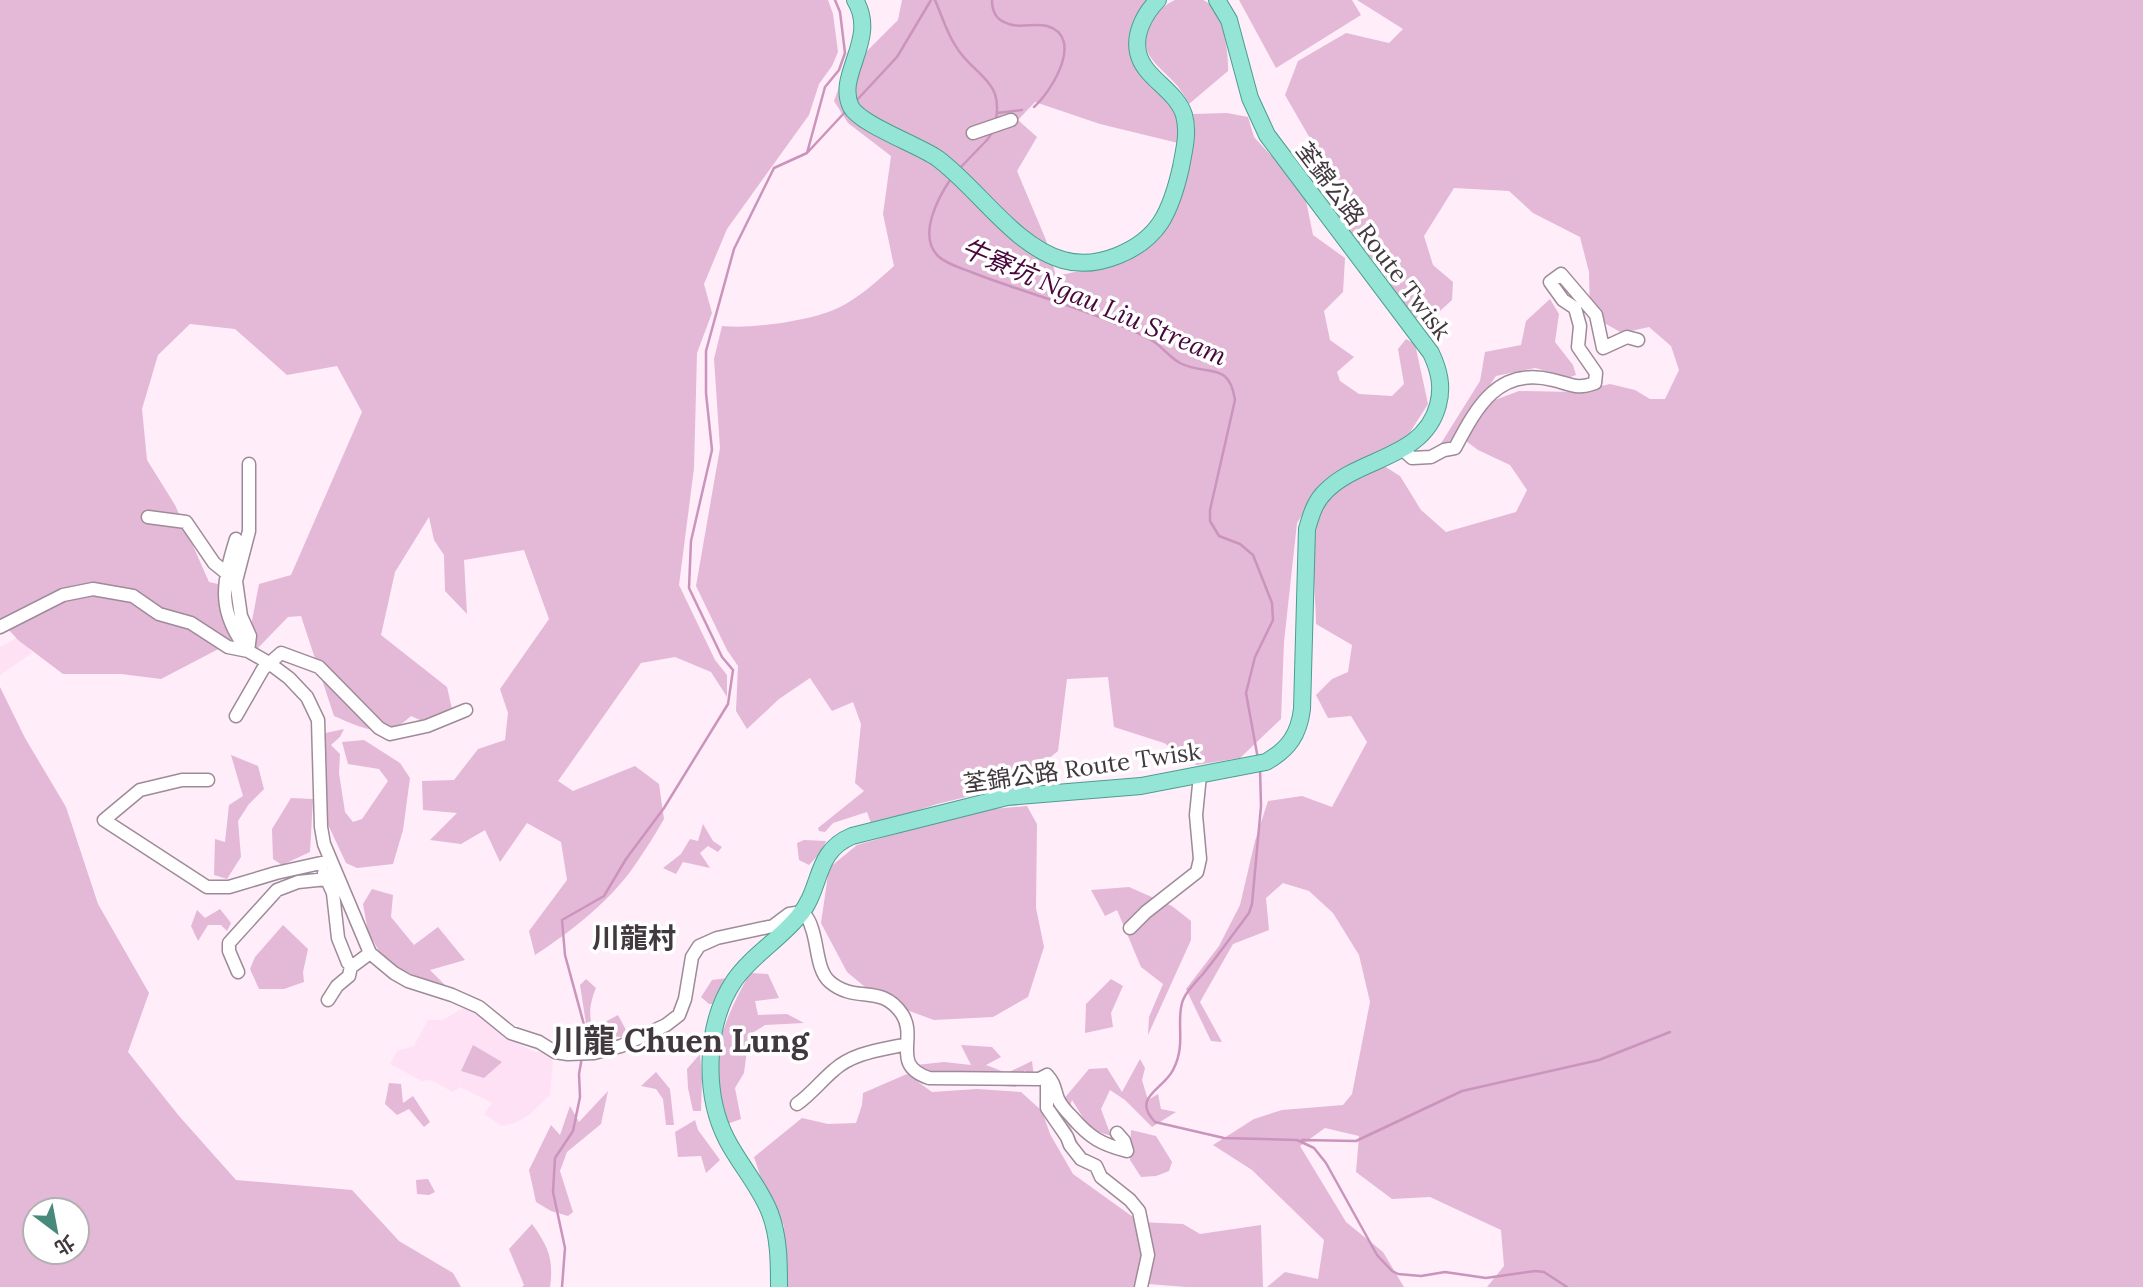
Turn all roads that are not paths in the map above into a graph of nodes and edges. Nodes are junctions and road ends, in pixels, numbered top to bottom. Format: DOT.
graph roads {
  1 [pos="855,0"];
  2 [pos="1158,0"];
  3 [pos="1217,0"];
  4 [pos="1011,120"];
  5 [pos="973,133"];
  6 [pos="1638,340"];
  7 [pos="1402,449"];
  8 [pos="249,464"];
  9 [pos="148,517"];
  10 [pos="236,539"];
  11 [pos="230,577"];
  12 [pos="0,627"];
  13 [pos="248,651"];
  14 [pos="269,663"];
  15 [pos="466,710"];
  16 [pos="236,716"];
  17 [pos="1200,775"];
  18 [pos="208,780"];
  19 [pos="324,862"];
  20 [pos="327,879"];
  21 [pos="803,912"];
  22 [pos="1130,928"];
  23 [pos="370,953"];
  24 [pos="351,966"];
  25 [pos="238,972"];
  26 [pos="328,1000"];
  27 [pos="907,1044"];
  28 [pos="1047,1075"];
  29 [pos="797,1104"];
  30 [pos="1117,1133"];
  31 [pos="779,1287"];
  32 [pos="1141,1287"];
  1 -- 2 [label="main road"];
  3 -- 7 [label="main road, 荃錦公路 Route Twisk"];
  4 -- 5 [label="street"];
  6 -- 7 [label="street"];
  7 -- 17 [label="main road, 荃錦公路 Route Twisk"];
  8 -- 11 [label="street"];
  9 -- 11 [label="street"];
  10 -- 11 [label="street"];
  11 -- 13 [label="street"];
  12 -- 13 [label="street"];
  13 -- 14 [label="street"];
  14 -- 15 [label="street"];
  14 -- 16 [label="street"];
  14 -- 19 [label="street"];
  17 -- 21 [label="main road, 荃錦公路 Route Twisk"];
  17 -- 22 [label="street"];
  18 -- 19 [label="street"];
  19 -- 20 [label="street"];
  19 -- 23 [label="street"];
  20 -- 24 [label="street"];
  20 -- 25 [label="street"];
  21 -- 23 [label="street"];
  21 -- 27 [label="street"];
  21 -- 31 [label="main road, 荃錦公路 Route Twisk"];
  23 -- 24 [label="street"];
  24 -- 26 [label="street"];
  27 -- 28 [label="street"];
  27 -- 29 [label="street"];
  28 -- 30 [label="street"];
  28 -- 32 [label="street"];
}
